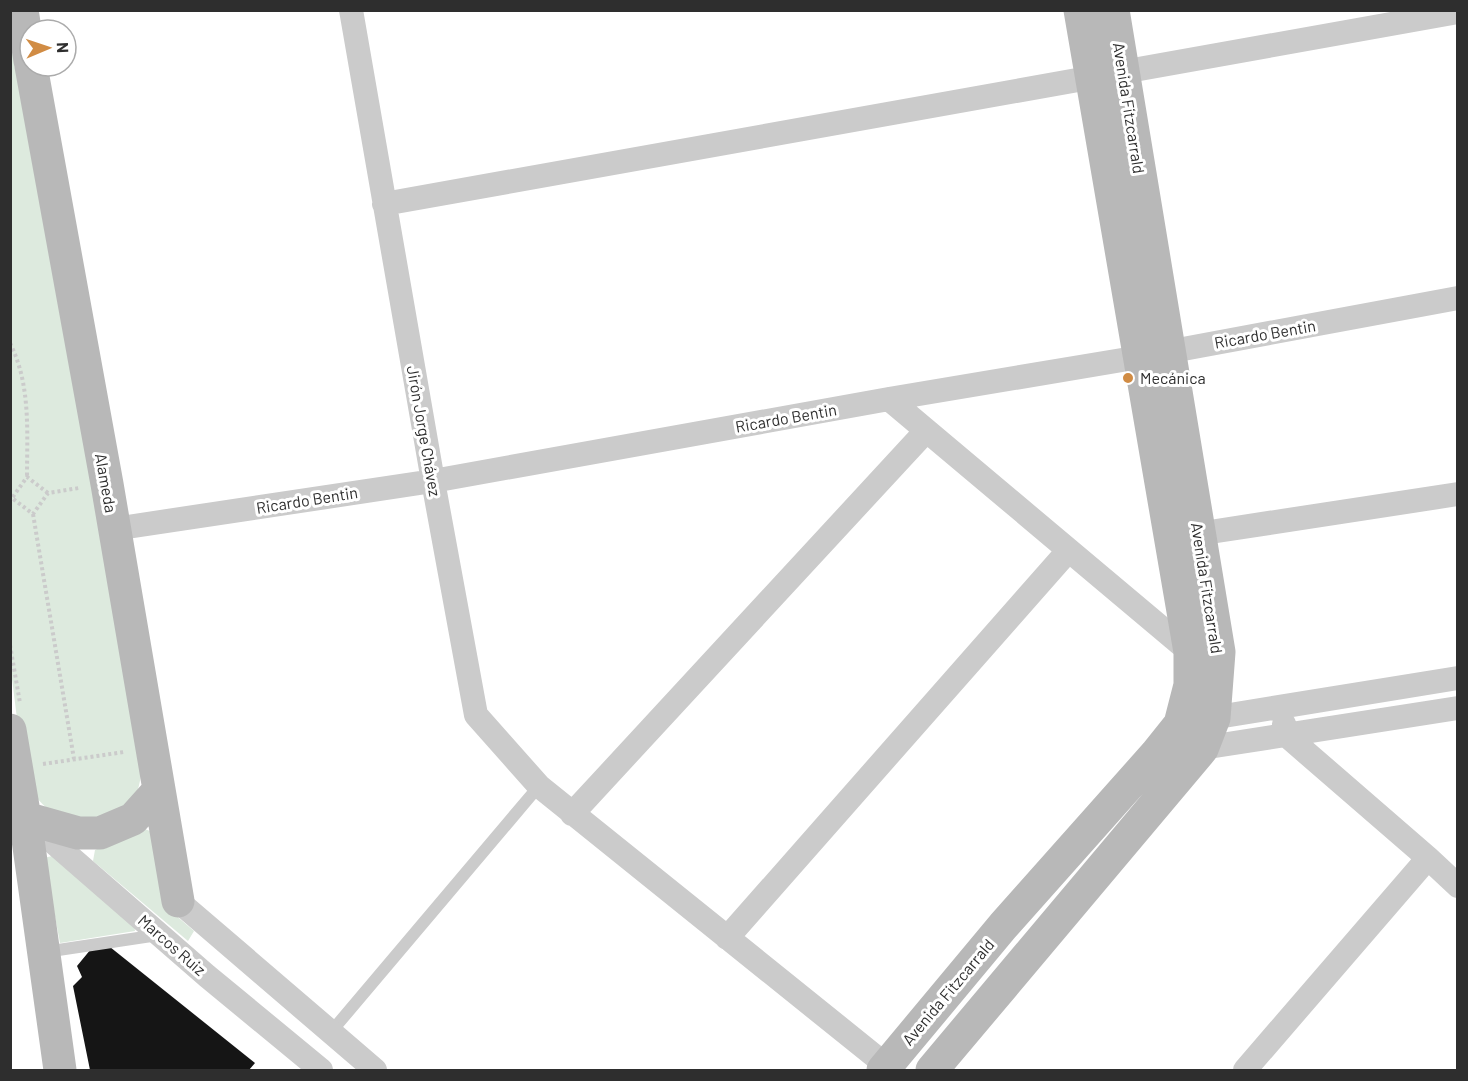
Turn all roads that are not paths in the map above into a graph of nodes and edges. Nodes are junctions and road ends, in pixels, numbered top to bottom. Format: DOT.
graph roads {
  1 [pos="351,10"];
  2 [pos="1080,10"];
  3 [pos="1113,10"];
  4 [pos="1458,12"];
  5 [pos="1124,72"];
  6 [pos="33,78"];
  7 [pos="1092,79"];
  8 [pos="384,204"];
  9 [pos="1458,298"];
  10 [pos="1154,354"];
  11 [pos="889,399"];
  12 [pos="926,431"];
  13 [pos="433,482"];
  14 [pos="1458,494"];
  15 [pos="114,529"];
  16 [pos="1184,536"];
  17 [pos="1068,551"];
  18 [pos="1190,652"];
  19 [pos="1458,678"];
  20 [pos="1281,707"];
  21 [pos="1458,708"];
  22 [pos="1214,718"];
  23 [pos="1180,724"];
  24 [pos="10,730"];
  25 [pos="1286,735"];
  26 [pos="1202,749"];
  27 [pos="1156,754"];
  28 [pos="539,786"];
  29 [pos="159,790"];
  30 [pos="572,814"];
  31 [pos="25,818"];
  32 [pos="1428,858"];
  33 [pos="1458,886"];
  34 [pos="178,901"];
  35 [pos="160,935"];
  36 [pos="727,938"];
  37 [pos="44,952"];
  38 [pos="331,1032"];
  39 [pos="309,1066"];
  40 [pos="887,1069"];
  41 [pos="60,1071"];
  42 [pos="375,1071"];
  43 [pos="932,1071"];
  44 [pos="1245,1071"];
  1 -- 8 [label="street, Jirón Jorge Chávez"];
  2 -- 7 [label="street"];
  3 -- 5 [label="street, Avenida Fitzcarrald"];
  4 -- 5 [label="street"];
  5 -- 7 [label="street"];
  5 -- 10 [label="street, Avenida Fitzcarrald"];
  6 -- 15 [label="street, Alameda"];
  7 -- 8 [label="street"];
  7 -- 10 [label="street"];
  8 -- 13 [label="street, Jirón Jorge Chávez"];
  9 -- 10 [label="street, Ricardo Bentin"];
  10 -- 11 [label="street, Ricardo Bentin"];
  10 -- 16 [label="street"];
  11 -- 12 [label="street"];
  11 -- 13 [label="street, Ricardo Bentin"];
  12 -- 17 [label="street"];
  12 -- 30 [label="street"];
  13 -- 15 [label="street, Ricardo Bentin"];
  13 -- 28 [label="street, Jirón Jorge Chávez"];
  14 -- 16 [label="street"];
  15 -- 29 [label="street, Alameda"];
  16 -- 18 [label="street"];
  16 -- 22 [label="street, Avenida Fitzcarrald"];
  17 -- 18 [label="street"];
  17 -- 36 [label="street"];
  18 -- 23 [label="street"];
  19 -- 20 [label="street"];
  20 -- 22 [label="street"];
  20 -- 25 [label="street"];
  21 -- 25 [label="street"];
  22 -- 23 [label="street"];
  22 -- 26 [label="street, Avenida Fitzcarrald"];
  23 -- 27 [label="street, Avenida Fitzcarrald"];
  24 -- 31 [label="street"];
  25 -- 26 [label="street"];
  25 -- 32 [label="street"];
  26 -- 27 [label="street"];
  26 -- 43 [label="street, Avenida Fitzcarrald"];
  27 -- 40 [label="street, Avenida Fitzcarrald"];
  28 -- 30 [label="street, Jirón Jorge Chávez"];
  28 -- 38 [label="lane"];
  29 -- 31 [label="street"];
  29 -- 34 [label="street, Alameda"];
  30 -- 36 [label="street, Jirón Jorge Chávez"];
  31 -- 35 [label="street, Marcos Ruiz"];
  31 -- 37 [label="street"];
  32 -- 33 [label="street"];
  32 -- 44 [label="street"];
  34 -- 38 [label="street"];
  35 -- 37 [label="lane"];
  35 -- 39 [label="street, Marcos Ruiz"];
  36 -- 40 [label="street, Jirón Jorge Chávez"];
  37 -- 41 [label="street"];
  38 -- 39 [label="street"];
  38 -- 42 [label="street"];
}
